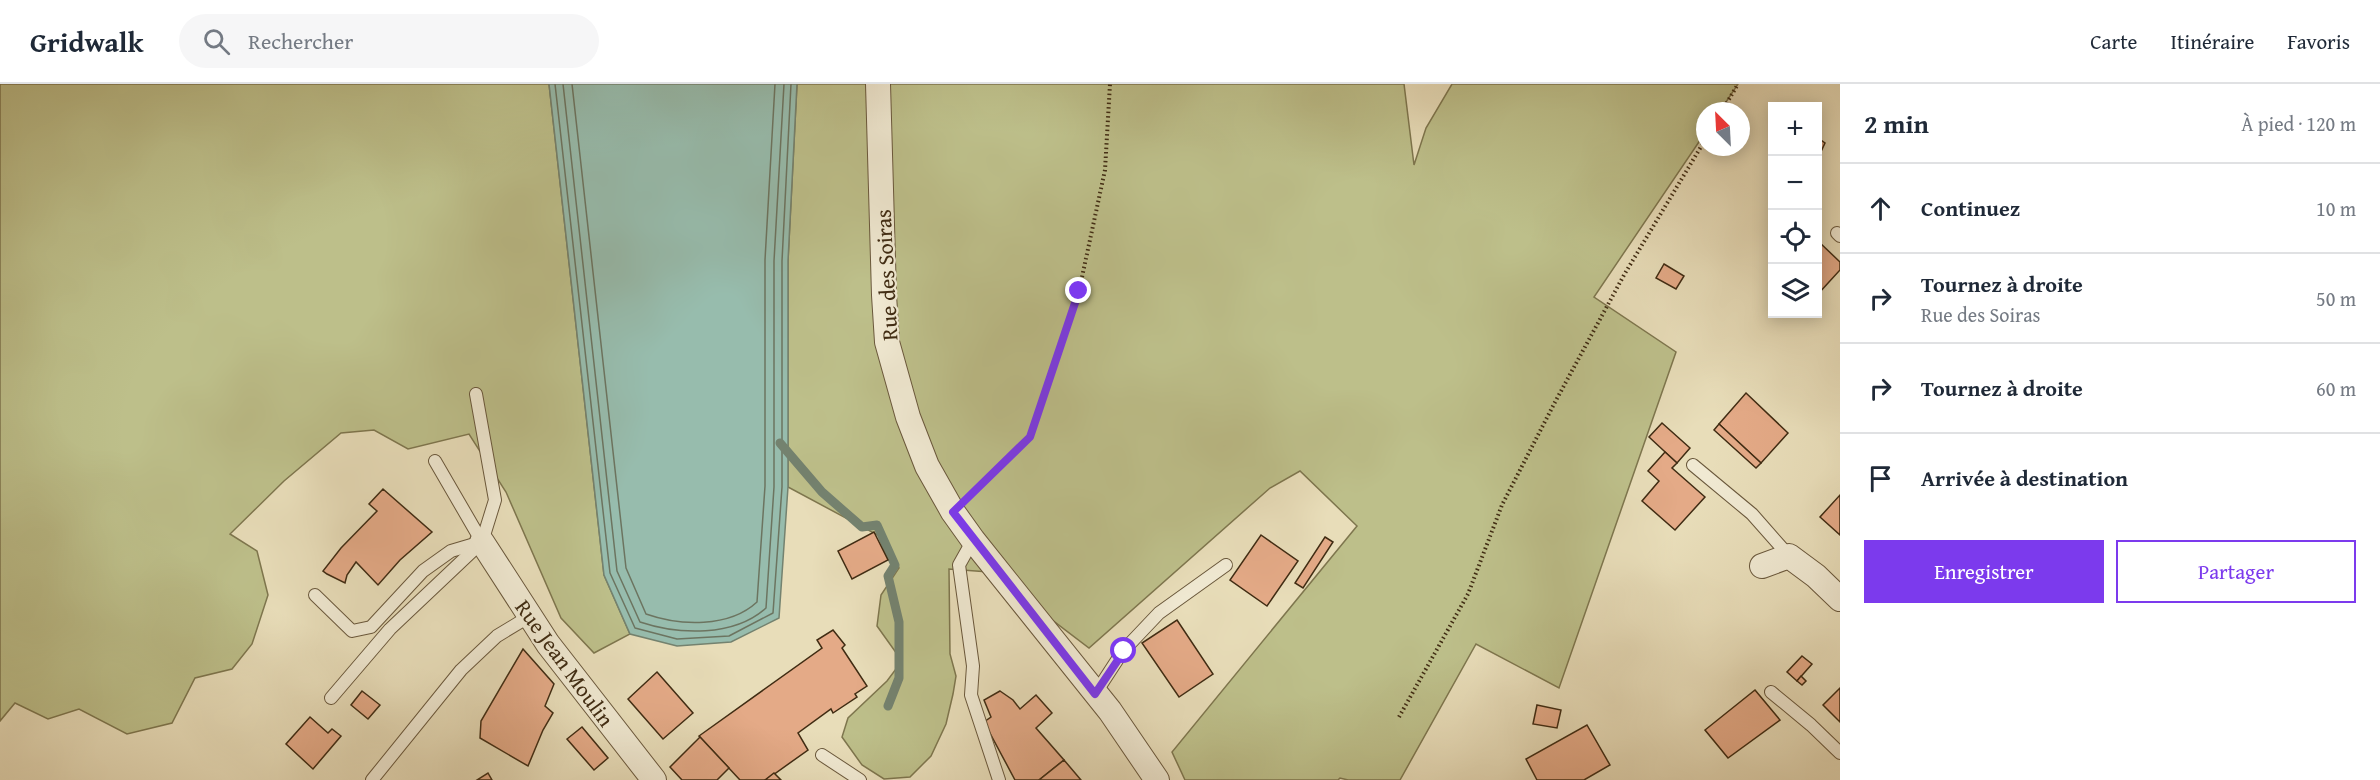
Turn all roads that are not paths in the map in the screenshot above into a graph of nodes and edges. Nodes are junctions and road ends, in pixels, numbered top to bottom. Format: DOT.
graph roads {
  1 [pos="878,84"];
  2 [pos="476,394"];
  3 [pos="435,461"];
  4 [pos="1693,465"];
  5 [pos="973,540"];
  6 [pos="482,542"];
  7 [pos="1789,556"];
  8 [pos="1226,565"];
  9 [pos="1762,566"];
  10 [pos="315,595"];
  11 [pos="1840,599"];
  12 [pos="530,616"];
  13 [pos="1771,692"];
  14 [pos="1095,694"];
  15 [pos="331,698"];
  16 [pos="1840,753"];
  17 [pos="822,755"];
  18 [pos="372,780"];
  19 [pos="654,780"];
  20 [pos="860,780"];
  21 [pos="999,780"];
  22 [pos="1157,780"];
  1 -- 5 [label="street, Rue des Soiras"];
  2 -- 6 [label="lane"];
  3 -- 6 [label="lane"];
  4 -- 7 [label="lane"];
  5 -- 14 [label="street, Rue des Soiras"];
  5 -- 21 [label="lane"];
  6 -- 10 [label="lane"];
  6 -- 12 [label="street, Rue Jean Moulin"];
  6 -- 15 [label="lane"];
  7 -- 9 [label="street"];
  7 -- 11 [label="street"];
  8 -- 14 [label="lane"];
  12 -- 18 [label="lane"];
  12 -- 19 [label="street, Rue Jean Moulin"];
  13 -- 16 [label="lane"];
  14 -- 22 [label="street, Rue des Soiras"];
  17 -- 20 [label="lane"];
}
